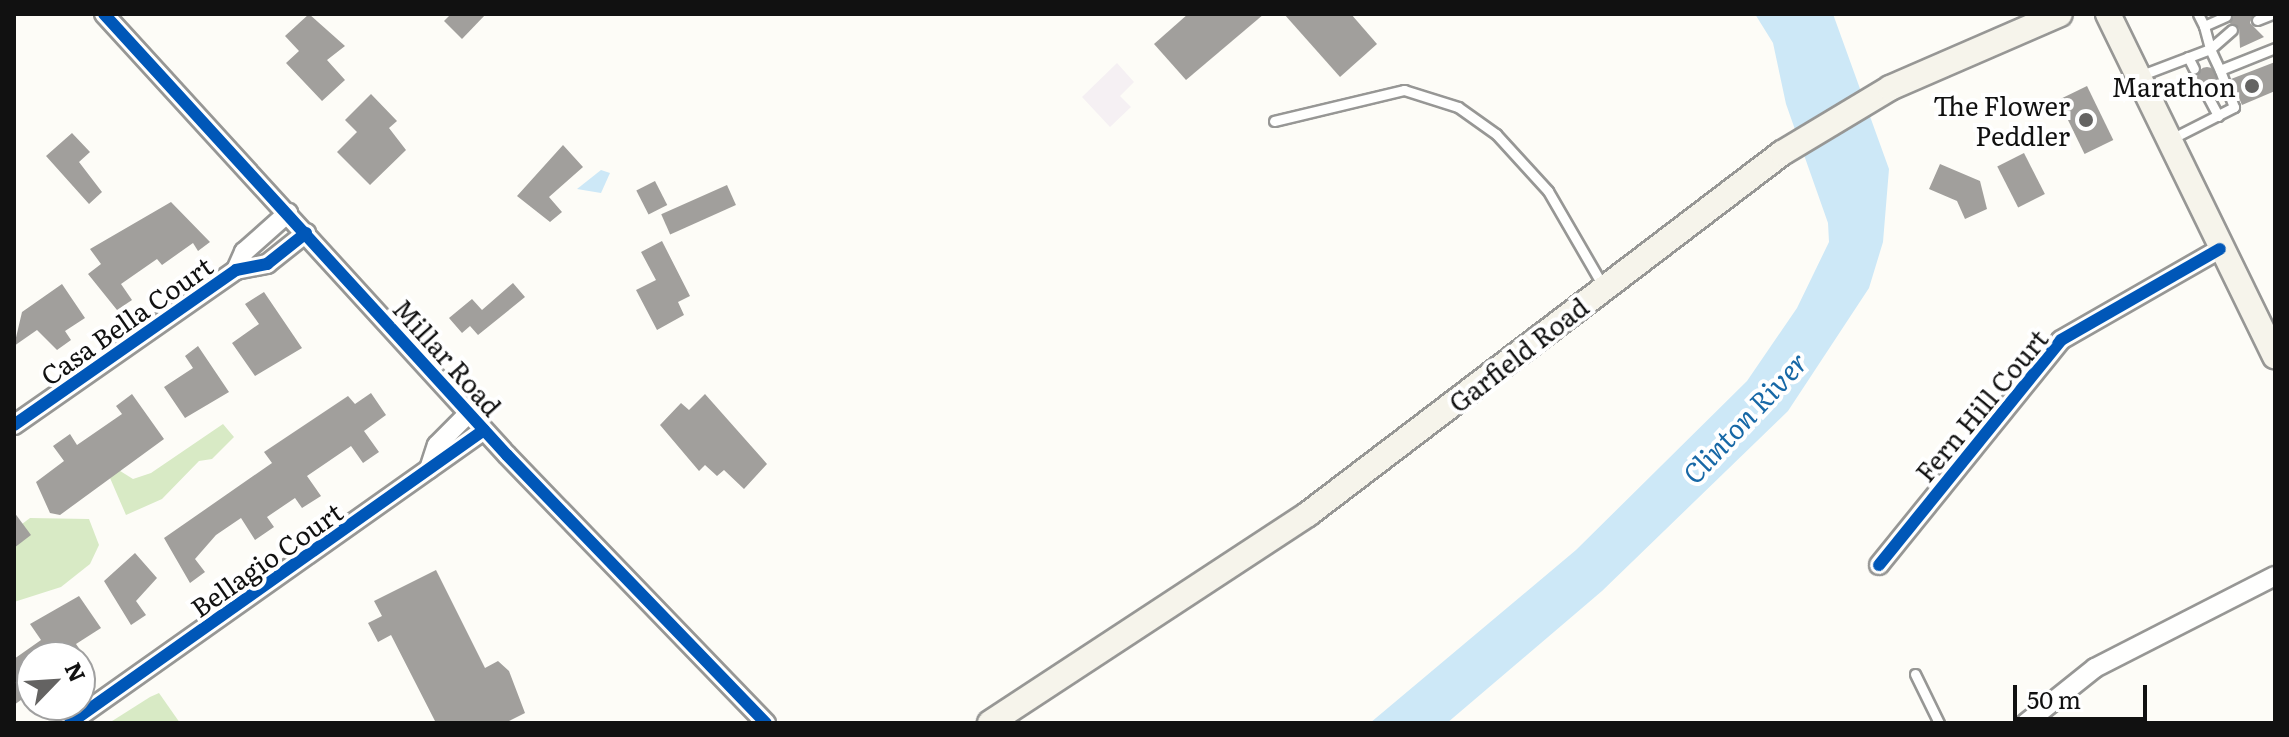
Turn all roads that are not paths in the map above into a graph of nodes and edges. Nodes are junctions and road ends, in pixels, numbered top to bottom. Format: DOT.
graph roads {
  1 [pos="104,14"];
  2 [pos="2060,14"];
  3 [pos="2108,14"];
  4 [pos="2198,14"];
  5 [pos="2273,14"];
  6 [pos="2226,16"];
  7 [pos="2257,20"];
  8 [pos="2204,26"];
  9 [pos="2232,30"];
  10 [pos="2275,48"];
  11 [pos="2210,49"];
  12 [pos="2188,57"];
  13 [pos="2194,69"];
  14 [pos="2220,70"];
  15 [pos="2139,76"];
  16 [pos="2206,93"];
  17 [pos="2218,116"];
  18 [pos="1274,121"];
  19 [pos="2169,140"];
  20 [pos="288,213"];
  21 [pos="306,233"];
  22 [pos="2220,249"];
  23 [pos="236,270"];
  24 [pos="1604,287"];
  25 [pos="2275,356"];
  26 [pos="469,413"];
  27 [pos="14,425"];
  28 [pos="484,430"];
  29 [pos="429,469"];
  30 [pos="1879,565"];
  31 [pos="2275,576"];
  32 [pos="1915,674"];
  33 [pos="70,723"];
  34 [pos="766,723"];
  35 [pos="990,723"];
  36 [pos="1939,723"];
  37 [pos="2026,723"];
  1 -- 20 [label="street, Millar Road"];
  2 -- 24 [label="main road, Garfield Road"];
  3 -- 15 [label="main road"];
  4 -- 8 [label="lane"];
  5 -- 7 [label="lane"];
  6 -- 8 [label="lane"];
  8 -- 11 [label="lane"];
  9 -- 11 [label="lane"];
  10 -- 14 [label="lane"];
  11 -- 12 [label="lane"];
  11 -- 14 [label="lane"];
  12 -- 13 [label="lane"];
  12 -- 15 [label="lane"];
  14 -- 17 [label="lane"];
  15 -- 19 [label="main road"];
  16 -- 17 [label="lane"];
  17 -- 19 [label="lane"];
  18 -- 24 [label="lane"];
  19 -- 22 [label="main road"];
  20 -- 21 [label="street, Millar Road"];
  20 -- 23 [label="street, Casa Bella Court"];
  21 -- 23 [label="street, Casa Bella Court"];
  21 -- 26 [label="street, Millar Road"];
  22 -- 25 [label="main road"];
  22 -- 30 [label="street, Fern Hill Court"];
  23 -- 27 [label="street, Casa Bella Court"];
  24 -- 35 [label="main road, Garfield Road"];
  26 -- 28 [label="street, Millar Road"];
  26 -- 29 [label="street, Bellagio Court"];
  28 -- 29 [label="street, Bellagio Court"];
  28 -- 34 [label="street, Millar Road"];
  29 -- 33 [label="street, Bellagio Court"];
  31 -- 37 [label="street"];
  32 -- 36 [label="lane"];
}
